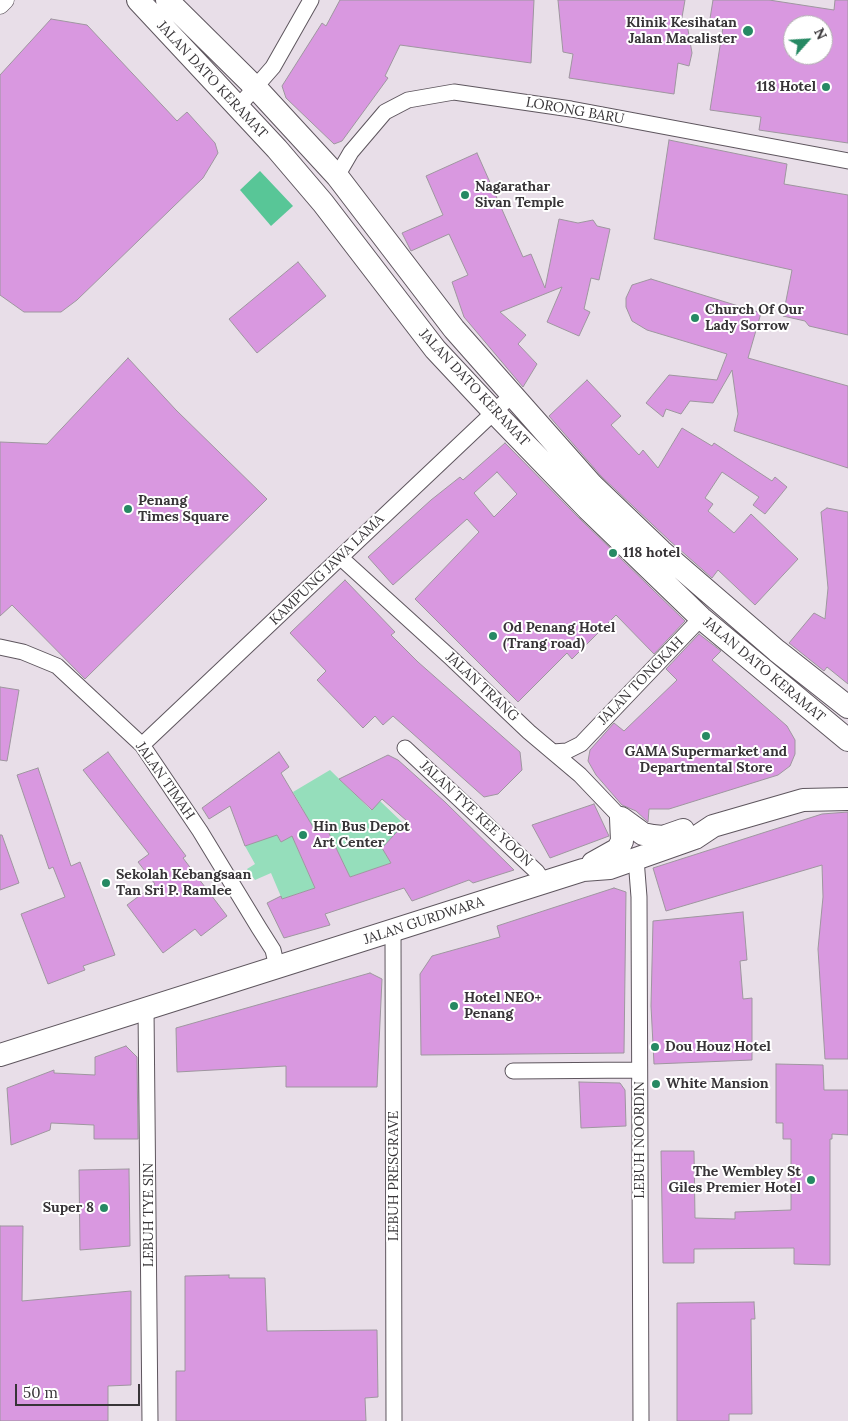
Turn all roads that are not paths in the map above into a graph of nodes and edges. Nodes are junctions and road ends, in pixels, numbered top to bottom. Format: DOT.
graph roads {
  1 [pos="5,0"];
  2 [pos="138,0"];
  3 [pos="168,0"];
  4 [pos="310,0"];
  5 [pos="0,5"];
  6 [pos="256,88"];
  7 [pos="238,107"];
  8 [pos="848,161"];
  9 [pos="337,176"];
  10 [pos="512,395"];
  11 [pos="494,412"];
  12 [pos="340,558"];
  13 [pos="701,618"];
  14 [pos="0,647"];
  15 [pos="848,707"];
  16 [pos="848,740"];
  17 [pos="580,744"];
  18 [pos="142,745"];
  19 [pos="405,748"];
  20 [pos="553,752"];
  21 [pos="580,775"];
  22 [pos="848,799"];
  23 [pos="621,818"];
  24 [pos="713,826"];
  25 [pos="636,859"];
  26 [pos="583,870"];
  27 [pos="544,882"];
  28 [pos="393,930"];
  29 [pos="277,967"];
  30 [pos="146,1009"];
  31 [pos="0,1055"];
  32 [pos="640,1070"];
  33 [pos="513,1072"];
  34 [pos="150,1421"];
  35 [pos="394,1421"];
  36 [pos="641,1421"];
  1 -- 5 [label="street"];
  2 -- 7 [label="main road, JALAN DATO KERAMAT"];
  3 -- 6 [label="main road, JALAN DATO KERAMAT"];
  4 -- 6 [label="street"];
  6 -- 7 [label="street"];
  6 -- 9 [label="main road, JALAN DATO KERAMAT"];
  7 -- 11 [label="main road, JALAN DATO KERAMAT"];
  8 -- 9 [label="street, LORONG BARU"];
  9 -- 10 [label="main road, JALAN DATO KERAMAT"];
  10 -- 11 [label="street, KAMPUNG JAWA LAMA"];
  10 -- 15 [label="main road, JALAN DATO KERAMAT"];
  11 -- 12 [label="street, KAMPUNG JAWA LAMA"];
  11 -- 13 [label="main road, JALAN DATO KERAMAT"];
  12 -- 18 [label="street, KAMPUNG JAWA LAMA"];
  12 -- 20 [label="street, JALAN TRANG"];
  13 -- 16 [label="main road, JALAN DATO KERAMAT"];
  13 -- 17 [label="street, JALAN TONGKAH"];
  14 -- 18 [label="street, JALAN TIMAH"];
  17 -- 20 [label="street, JALAN TONGKAH"];
  17 -- 21 [label="street"];
  18 -- 29 [label="street, JALAN TIMAH"];
  19 -- 27 [label="street, JALAN TYE KEE YOON"];
  20 -- 21 [label="street, JALAN TRANG"];
  21 -- 23 [label="street, JALAN TRANG"];
  22 -- 24 [label="main road, JALAN GURDWARA"];
  23 -- 24 [label="main road"];
  23 -- 26 [label="main road"];
  24 -- 25 [label="main road, JALAN GURDWARA"];
  25 -- 26 [label="main road, JALAN GURDWARA"];
  25 -- 32 [label="street, LEBUH NOORDIN"];
  26 -- 27 [label="main road, JALAN GURDWARA"];
  27 -- 28 [label="main road, JALAN GURDWARA"];
  28 -- 29 [label="main road, JALAN GURDWARA"];
  28 -- 35 [label="street, LEBUH PRESGRAVE"];
  29 -- 30 [label="main road, JALAN GURDWARA"];
  30 -- 31 [label="main road, JALAN GURDWARA"];
  30 -- 34 [label="street, LEBUH TYE SIN"];
  32 -- 33 [label="street"];
  32 -- 36 [label="street, LEBUH NOORDIN"];
}
